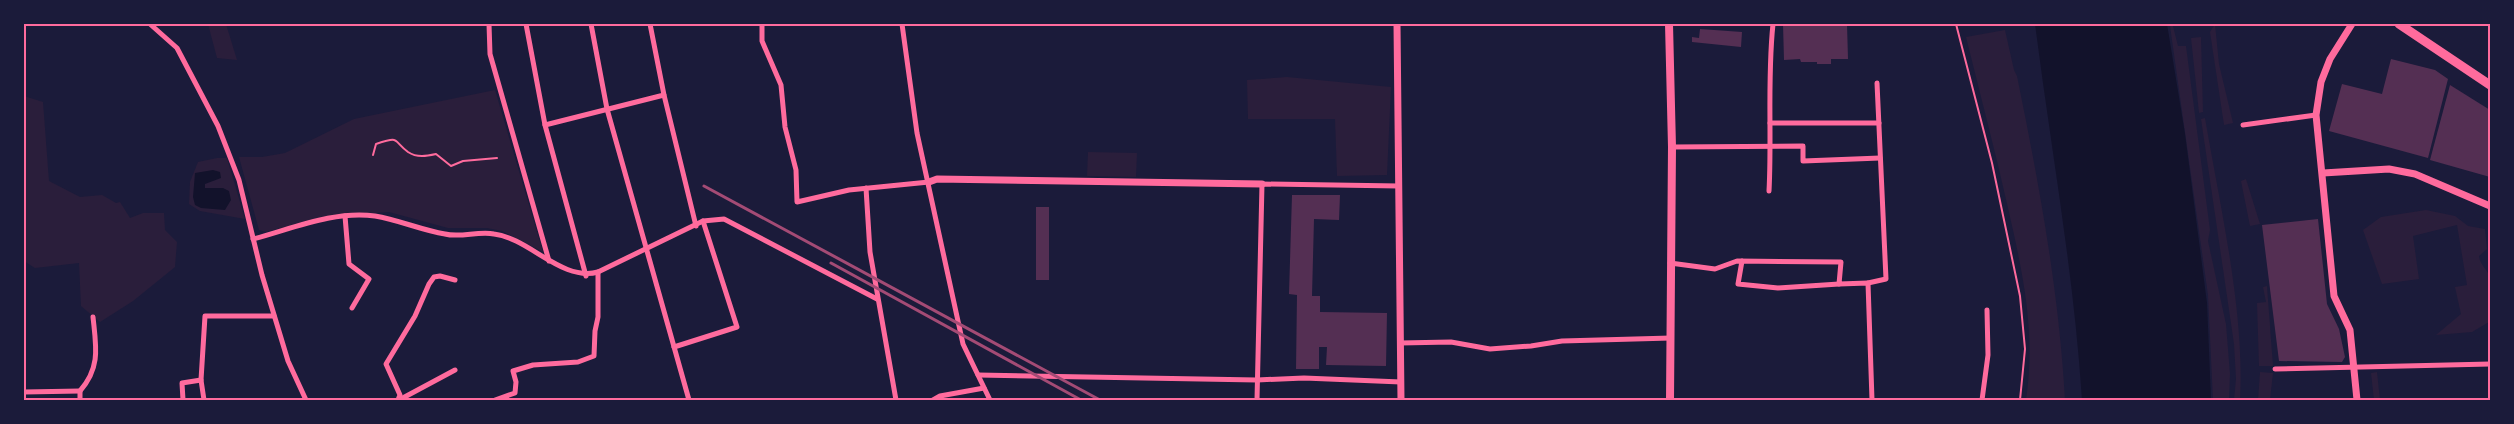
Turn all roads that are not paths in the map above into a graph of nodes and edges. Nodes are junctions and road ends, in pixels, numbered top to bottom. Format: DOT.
graph roads {
  1 [pos="150,24"];
  2 [pos="489,24"];
  3 [pos="526,24"];
  4 [pos="591,24"];
  5 [pos="650,24"];
  6 [pos="762,24"];
  7 [pos="902,24"];
  8 [pos="1397,24"];
  9 [pos="1669,24"];
  10 [pos="1773,24"];
  11 [pos="2352,24"];
  12 [pos="2399,24"];
  13 [pos="1877,83"];
  14 [pos="2490,85"];
  15 [pos="664,95"];
  16 [pos="607,109"];
  17 [pos="2316,115"];
  18 [pos="1770,123"];
  19 [pos="1879,123"];
  20 [pos="545,124"];
  21 [pos="2243,125"];
  22 [pos="1771,146"];
  23 [pos="1672,147"];
  24 [pos="1880,158"];
  25 [pos="2323,173"];
  26 [pos="929,182"];
  27 [pos="1262,184"];
  28 [pos="1399,186"];
  29 [pos="866,188"];
  30 [pos="1769,191"];
  31 [pos="2490,206"];
  32 [pos="345,216"];
  33 [pos="703,221"];
  34 [pos="696,226"];
  35 [pos="252,239"];
  36 [pos="646,249"];
  37 [pos="549,261"];
  38 [pos="1742,261"];
  39 [pos="1670,263"];
  40 [pos="598,272"];
  41 [pos="586,276"];
  42 [pos="454,280"];
  43 [pos="1868,283"];
  44 [pos="1839,284"];
  45 [pos="877,299"];
  46 [pos="352,308"];
  47 [pos="1987,310"];
  48 [pos="274,316"];
  49 [pos="93,317"];
  50 [pos="1671,338"];
  51 [pos="1400,343"];
  52 [pos="674,347"];
  53 [pos="2490,364"];
  54 [pos="2353,368"];
  55 [pos="2276,369"];
  56 [pos="455,370"];
  57 [pos="978,375"];
  58 [pos="201,380"];
  59 [pos="1257,380"];
  60 [pos="1401,382"];
  61 [pos="984,388"];
  62 [pos="80,390"];
  63 [pos="24,392"];
  64 [pos="80,400"];
  65 [pos="183,400"];
  66 [pos="204,400"];
  67 [pos="306,400"];
  68 [pos="399,400"];
  69 [pos="497,400"];
  70 [pos="689,400"];
  71 [pos="896,400"];
  72 [pos="935,400"];
  73 [pos="990,400"];
  74 [pos="1257,400"];
  75 [pos="1401,400"];
  76 [pos="1670,400"];
  77 [pos="1872,400"];
  78 [pos="1982,400"];
  79 [pos="2357,400"];
  1 -- 35 [label="street"];
  2 -- 37 [label="street"];
  3 -- 20 [label="street"];
  4 -- 16 [label="street"];
  5 -- 15 [label="street"];
  6 -- 29 [label="street"];
  7 -- 26 [label="street"];
  8 -- 28 [label="street"];
  9 -- 23 [label="main road"];
  10 -- 18 [label="street"];
  11 -- 17 [label="street"];
  12 -- 14 [label="main road"];
  13 -- 19 [label="street"];
  15 -- 16 [label="street"];
  15 -- 34 [label="street"];
  16 -- 20 [label="street"];
  16 -- 36 [label="street"];
  17 -- 21 [label="street"];
  17 -- 25 [label="street"];
  18 -- 19 [label="street"];
  18 -- 22 [label="street"];
  19 -- 24 [label="street"];
  20 -- 41 [label="street"];
  22 -- 23 [label="street"];
  22 -- 24 [label="street"];
  22 -- 30 [label="street"];
  23 -- 39 [label="main road"];
  24 -- 43 [label="street"];
  25 -- 31 [label="street"];
  25 -- 54 [label="street"];
  26 -- 27 [label="street"];
  26 -- 29 [label="street"];
  26 -- 57 [label="street"];
  27 -- 28 [label="street"];
  27 -- 59 [label="street"];
  28 -- 51 [label="street"];
  29 -- 45 [label="street"];
  32 -- 35 [label="street"];
  32 -- 37 [label="street"];
  32 -- 46 [label="street"];
  33 -- 34 [label="street"];
  33 -- 45 [label="street"];
  33 -- 52 [label="street"];
  34 -- 36 [label="street"];
  35 -- 48 [label="street"];
  36 -- 40 [label="street"];
  36 -- 52 [label="street"];
  37 -- 41 [label="street"];
  38 -- 39 [label="street"];
  38 -- 44 [label="street"];
  38 -- 44 [label="street"];
  39 -- 50 [label="main road"];
  40 -- 41 [label="street"];
  40 -- 69 [label="street"];
  42 -- 68 [label="street"];
  43 -- 44 [label="street"];
  43 -- 77 [label="street"];
  45 -- 71 [label="street"];
  47 -- 78 [label="street"];
  48 -- 58 [label="street"];
  48 -- 67 [label="street"];
  49 -- 62 [label="street"];
  50 -- 51 [label="street"];
  50 -- 76 [label="main road"];
  51 -- 60 [label="street"];
  52 -- 70 [label="street"];
  53 -- 54 [label="street"];
  54 -- 55 [label="street"];
  54 -- 79 [label="street"];
  56 -- 68 [label="street"];
  57 -- 59 [label="street"];
  57 -- 61 [label="street"];
  58 -- 65 [label="street"];
  58 -- 66 [label="street"];
  59 -- 60 [label="street"];
  59 -- 74 [label="street"];
  60 -- 75 [label="street"];
  61 -- 72 [label="street"];
  61 -- 73 [label="street"];
  62 -- 63 [label="street"];
  62 -- 64 [label="street"];
}
